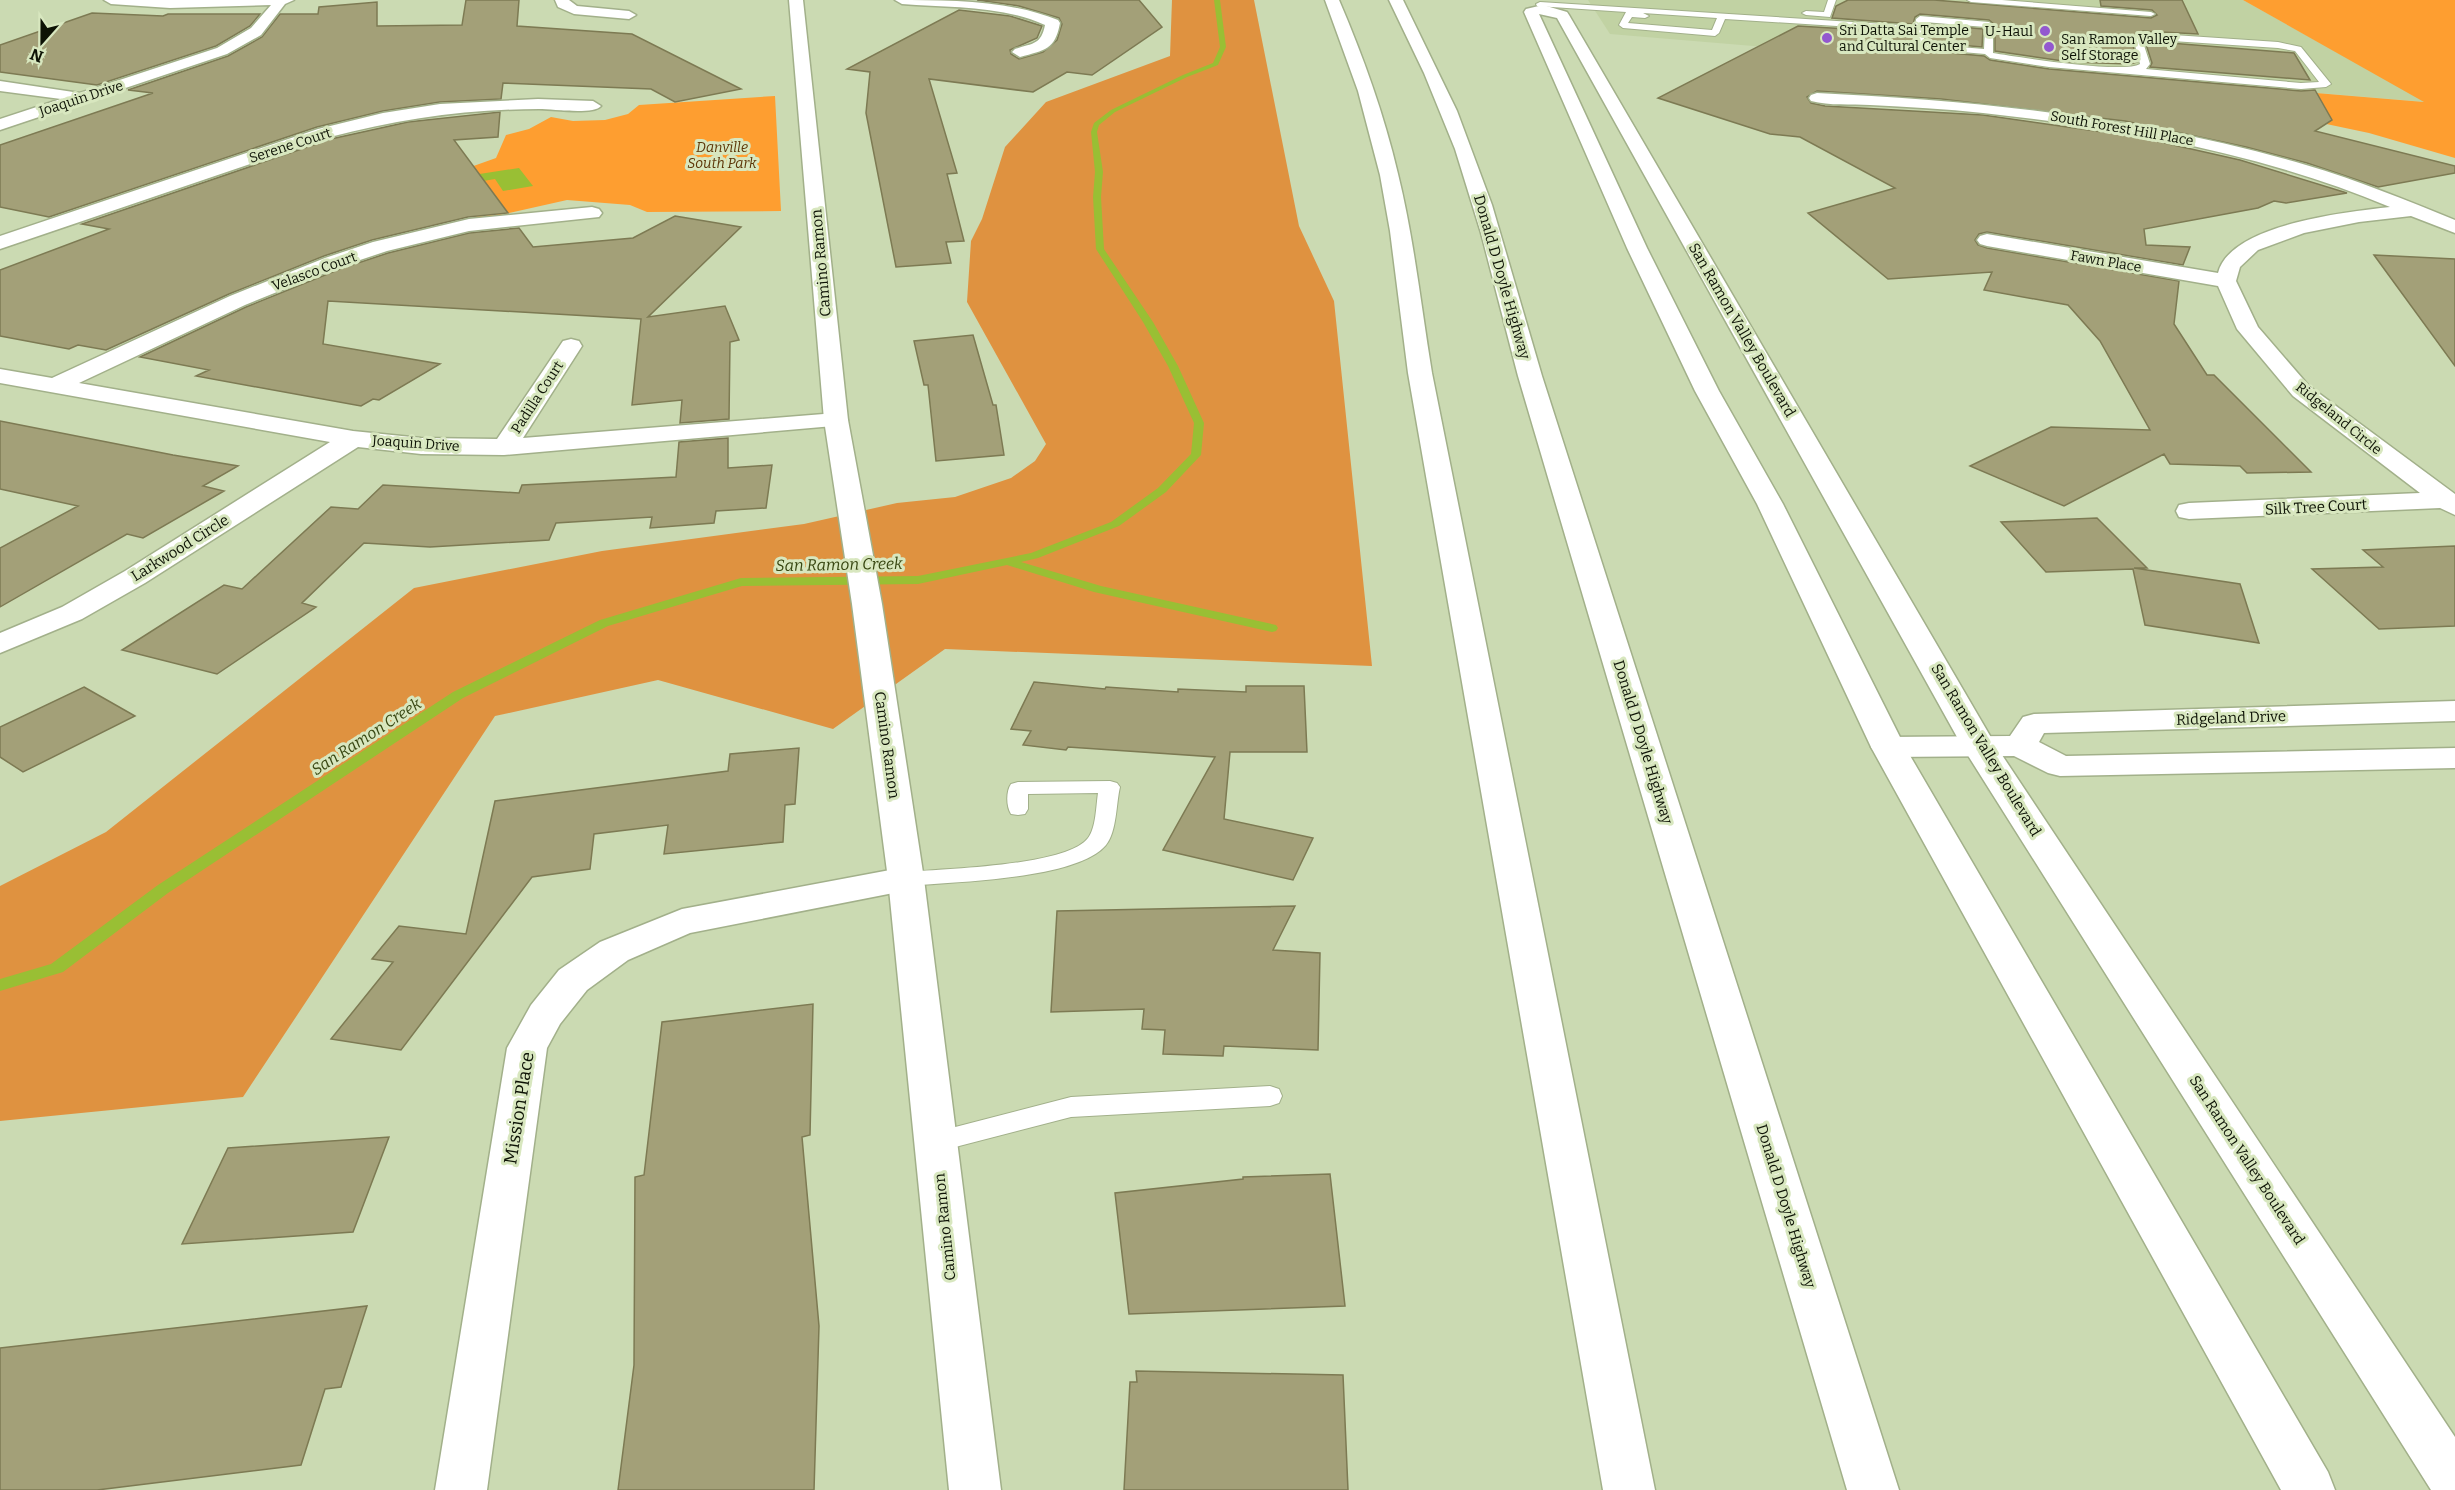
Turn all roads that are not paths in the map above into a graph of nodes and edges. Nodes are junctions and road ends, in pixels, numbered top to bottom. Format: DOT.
graph roads {
  1 [pos="111,0"];
  2 [pos="281,0"];
  3 [pos="287,0"];
  4 [pos="562,0"];
  5 [pos="796,0"];
  6 [pos="802,0"];
  7 [pos="902,0"];
  8 [pos="1332,0"];
  9 [pos="1396,0"];
  10 [pos="1832,0"];
  11 [pos="1971,0"];
  12 [pos="2066,0"];
  13 [pos="2120,4"];
  14 [pos="1540,5"];
  15 [pos="1708,5"];
  16 [pos="2151,14"];
  17 [pos="629,15"];
  18 [pos="1721,18"];
  19 [pos="1826,19"];
  20 [pos="1920,29"];
  21 [pos="1020,52"];
  22 [pos="1988,52"];
  23 [pos="2133,70"];
  24 [pos="0,86"];
  25 [pos="85,97"];
  26 [pos="1817,98"];
  27 [pos="592,106"];
  28 [pos="0,125"];
  29 [pos="2417,209"];
  30 [pos="2455,210"];
  31 [pos="592,213"];
  32 [pos="2455,226"];
  33 [pos="1987,240"];
  34 [pos="0,243"];
  35 [pos="2226,281"];
  36 [pos="571,346"];
  37 [pos="0,376"];
  38 [pos="54,386"];
  39 [pos="836,420"];
  40 [pos="353,439"];
  41 [pos="504,447"];
  42 [pos="2449,504"];
  43 [pos="2189,511"];
  44 [pos="0,644"];
  45 [pos="2455,711"];
  46 [pos="1979,746"];
  47 [pos="2020,746"];
  48 [pos="1888,747"];
  49 [pos="2455,758"];
  50 [pos="1018,809"];
  51 [pos="906,879"];
  52 [pos="1270,1096"];
  53 [pos="936,1142"];
  54 [pos="2455,1482"];
  55 [pos="461,1490"];
  56 [pos="975,1490"];
  57 [pos="1629,1490"];
  58 [pos="1873,1490"];
  59 [pos="2309,1490"];
  1 -- 2 [label="main road"];
  2 -- 3 [label="main road"];
  2 -- 25 [label="main road, Joaquin Drive"];
  4 -- 17 [label="main road"];
  5 -- 6 [label="main road"];
  5 -- 39 [label="main road, Camino Ramon"];
  7 -- 21 [label="main road"];
  8 -- 57 [label="main road"];
  9 -- 58 [label="main road, Donald D Doyle Highway"];
  10 -- 19 [label="lane"];
  11 -- 16 [label="lane"];
  12 -- 13 [label="lane"];
  14 -- 18 [label="lane"];
  14 -- 46 [label="main road, San Ramon Valley Boulevard"];
  14 -- 48 [label="main road"];
  15 -- 19 [label="lane"];
  18 -- 18 [label="lane"];
  18 -- 19 [label="lane"];
  19 -- 20 [label="lane"];
  20 -- 22 [label="lane"];
  20 -- 22 [label="lane"];
  22 -- 23 [label="lane"];
  23 -- 23 [label="lane"];
  24 -- 25 [label="main road"];
  25 -- 28 [label="main road, Joaquin Drive"];
  26 -- 29 [label="main road, South Forest Hill Place"];
  27 -- 34 [label="main road, Serene Court"];
  29 -- 30 [label="main road"];
  29 -- 32 [label="main road, South Forest Hill Place"];
  29 -- 35 [label="main road"];
  31 -- 38 [label="main road, Velasco Court"];
  33 -- 35 [label="main road, Fawn Place"];
  35 -- 42 [label="main road, Ridgeland Circle"];
  36 -- 41 [label="main road, Padilla Court"];
  37 -- 38 [label="main road, Joaquin Drive"];
  38 -- 40 [label="main road, Joaquin Drive"];
  39 -- 41 [label="main road, Joaquin Drive"];
  39 -- 51 [label="main road, Camino Ramon"];
  40 -- 41 [label="main road, Joaquin Drive"];
  40 -- 44 [label="main road, Larkwood Circle"];
  42 -- 43 [label="main road, Silk Tree Court"];
  45 -- 47 [label="main road, Ridgeland Drive"];
  46 -- 47 [label="main road"];
  46 -- 48 [label="main road"];
  46 -- 54 [label="main road, San Ramon Valley Boulevard"];
  47 -- 49 [label="main road"];
  48 -- 59 [label="main road"];
  50 -- 51 [label="lane"];
  51 -- 53 [label="main road, Camino Ramon"];
  51 -- 55 [label="main road, Mission Place"];
  52 -- 53 [label="lane"];
  53 -- 56 [label="main road, Camino Ramon"];
}
